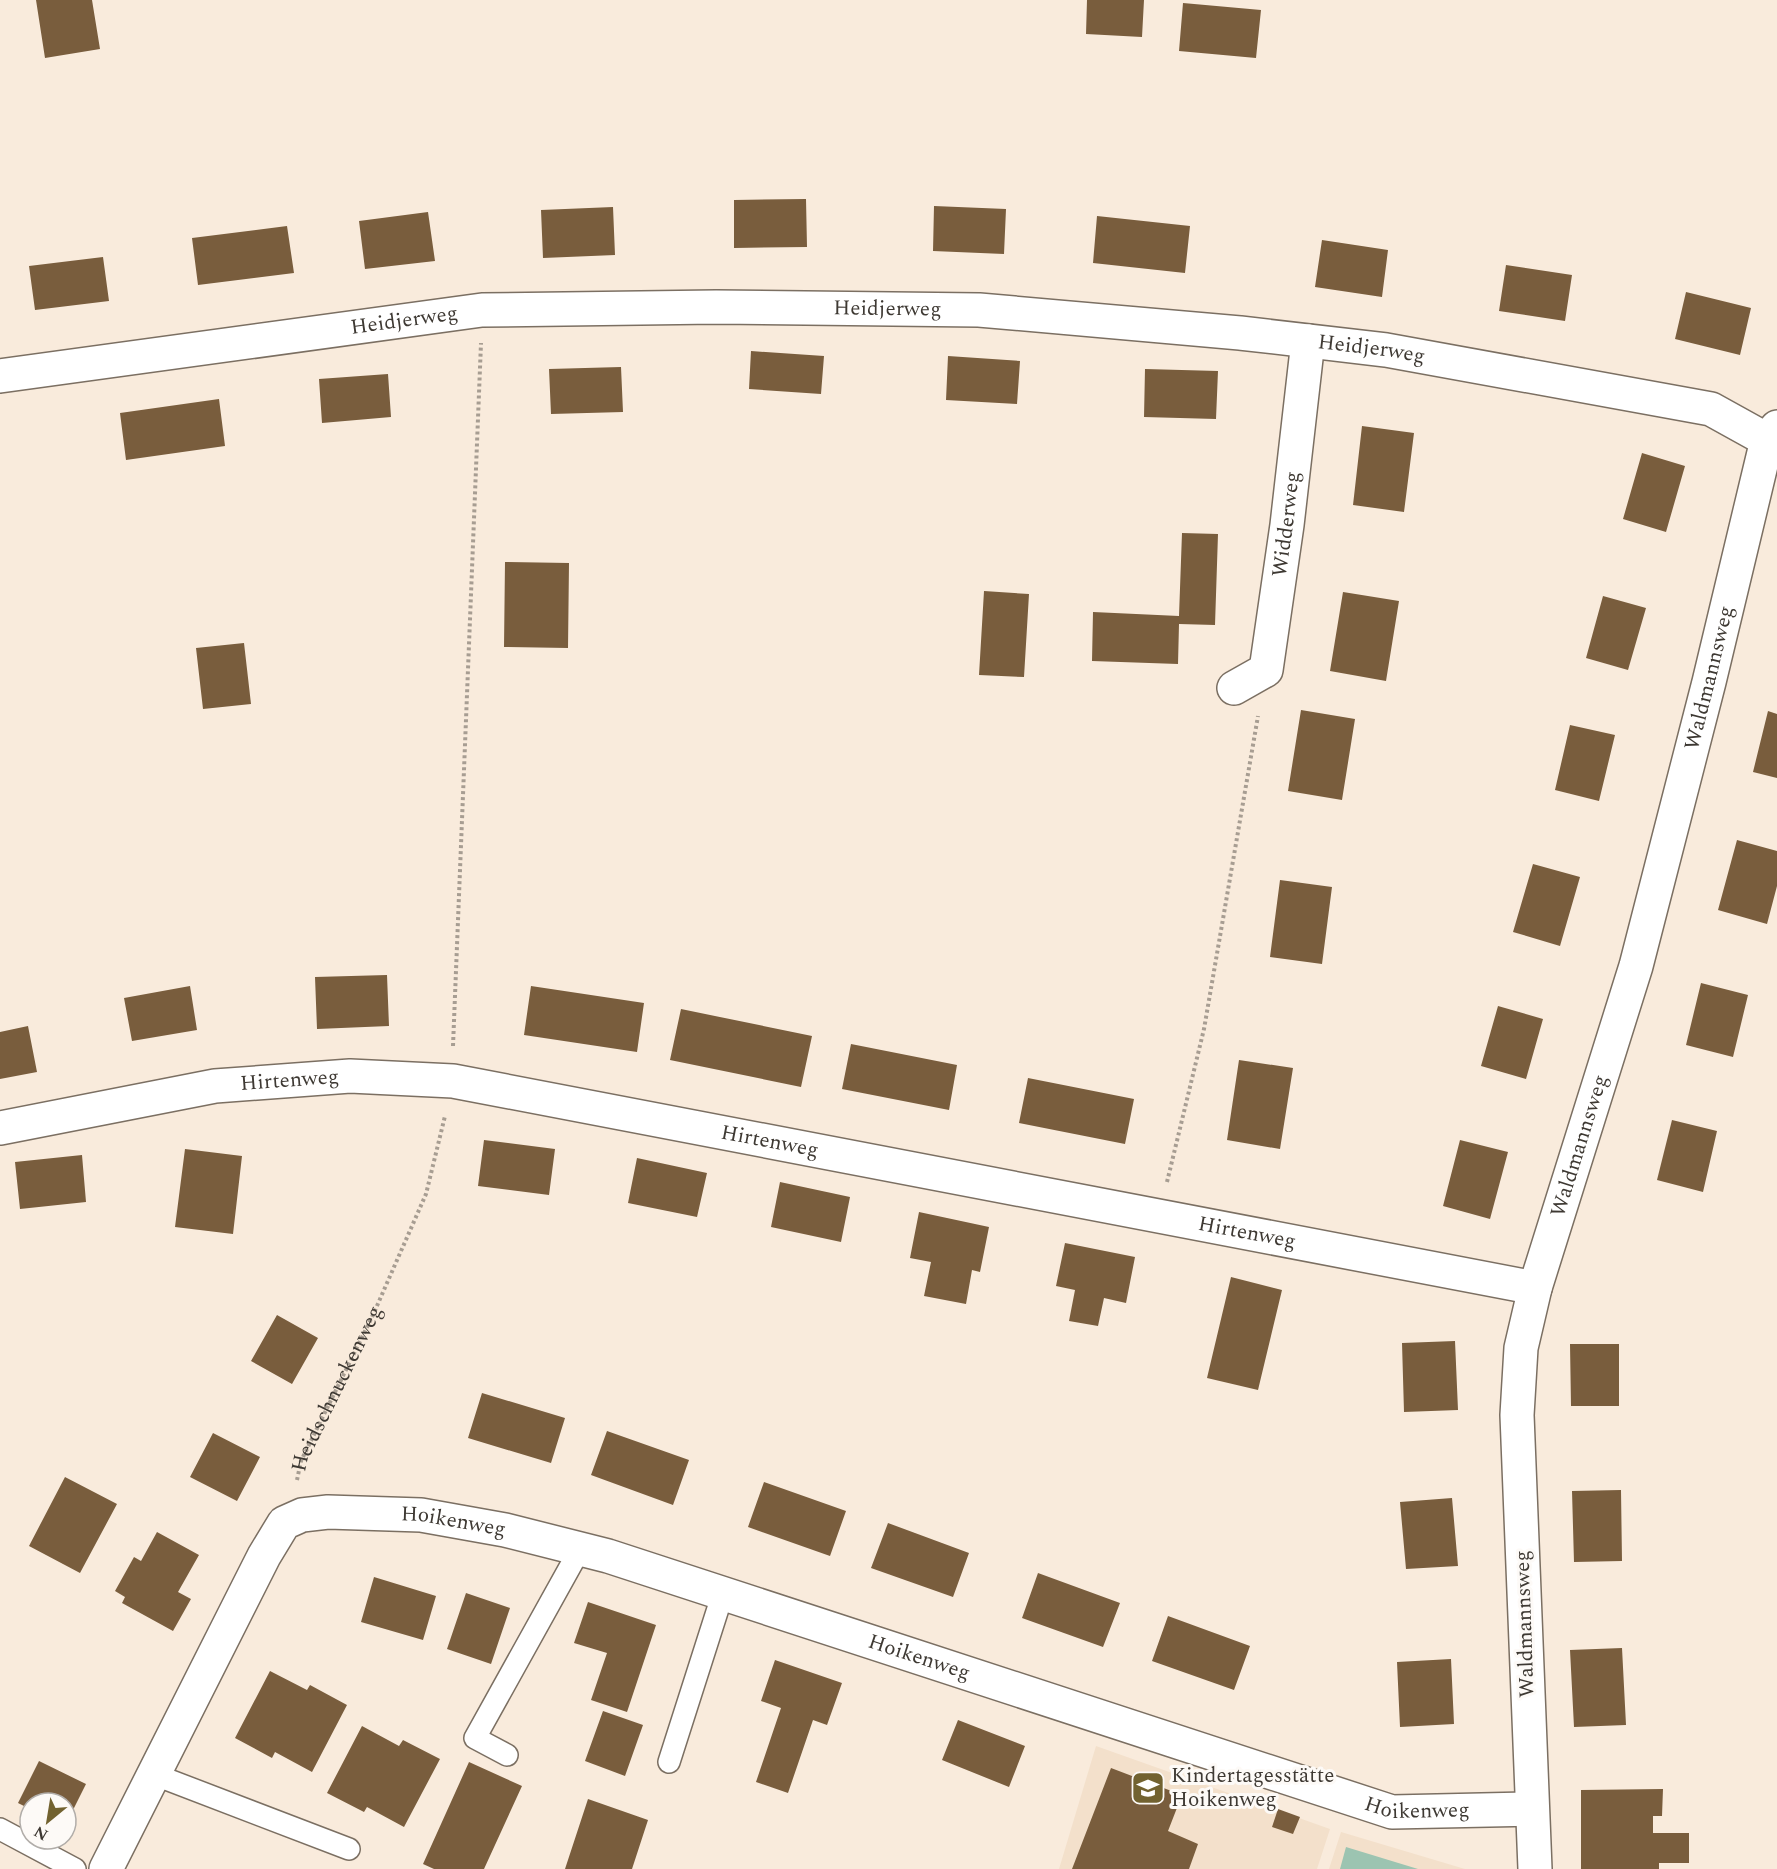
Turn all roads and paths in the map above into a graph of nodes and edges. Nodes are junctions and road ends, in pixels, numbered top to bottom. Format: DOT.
graph roads {
  1 [pos="482,310"];
  2 [pos="1308,341"];
  3 [pos="0,376"];
  4 [pos="1772,433"];
  5 [pos="1266,670"];
  6 [pos="1234,688"];
  7 [pos="453,1081"];
  8 [pos="0,1128"];
  9 [pos="1159,1217"];
  10 [pos="1535,1288"];
  11 [pos="302,1515"];
  12 [pos="580,1549"];
  13 [pos="723,1593"];
  14 [pos="507,1755"];
  15 [pos="669,1762"];
  16 [pos="153,1774"];
  17 [pos="1532,1809"];
  18 [pos="0,1828"];
  19 [pos="349,1849"];
  20 [pos="75,1869"];
  21 [pos="106,1869"];
  22 [pos="1535,1869"];
  1 -- 2 [label="street, Heidjerweg"];
  1 -- 3 [label="street, Heidjerweg"];
  1 -- 7 [label="path, Heidschnuckenweg"];
  2 -- 4 [label="street, Heidjerweg"];
  2 -- 5 [label="street, Widderweg"];
  4 -- 10 [label="street, Waldmannsweg"];
  5 -- 6 [label="street"];
  5 -- 9 [label="path"];
  7 -- 8 [label="street, Hirtenweg"];
  7 -- 9 [label="street, Hirtenweg"];
  7 -- 11 [label="path, Heidschnuckenweg"];
  9 -- 10 [label="street, Hirtenweg"];
  10 -- 17 [label="street, Waldmannsweg"];
  11 -- 12 [label="street, Hoikenweg"];
  11 -- 16 [label="street"];
  12 -- 13 [label="street, Hoikenweg"];
  12 -- 14 [label="lane"];
  13 -- 15 [label="lane"];
  13 -- 17 [label="street, Hoikenweg"];
  16 -- 19 [label="lane"];
  16 -- 21 [label="street"];
  17 -- 22 [label="street, Waldmannsweg"];
  18 -- 20 [label="lane"];
}
